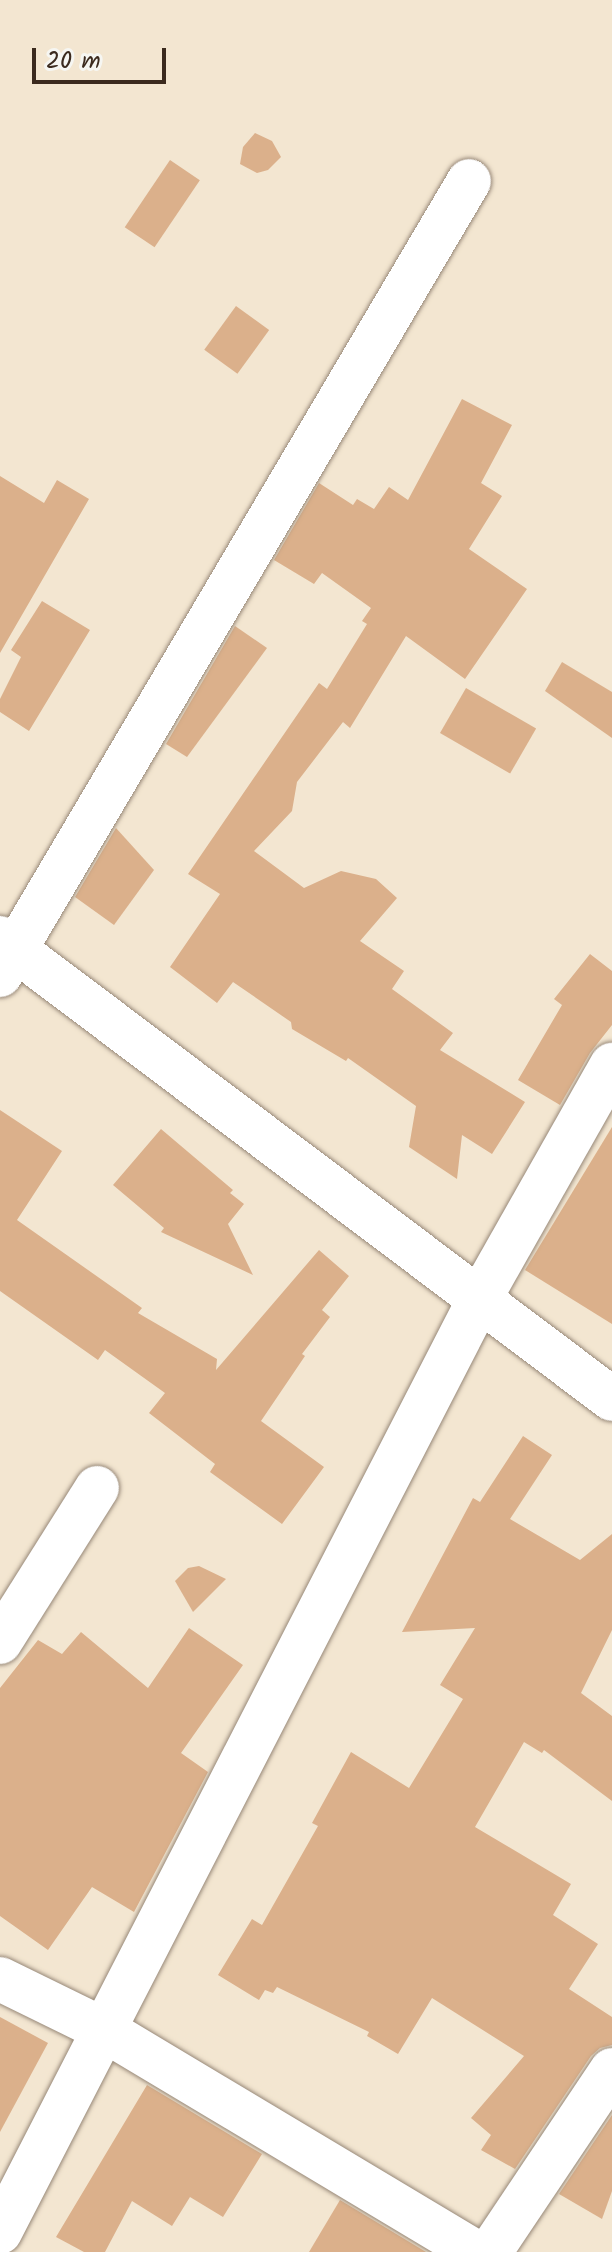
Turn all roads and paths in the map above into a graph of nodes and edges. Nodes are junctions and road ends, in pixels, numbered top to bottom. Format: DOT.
graph roads {
  1 [pos="469,181"];
  2 [pos="5,954"];
  3 [pos="612,1065"];
  4 [pos="480,1298"];
  5 [pos="612,1399"];
  6 [pos="97,1488"];
  7 [pos="0,1642"];
  8 [pos="0,1979"];
  9 [pos="106,2031"];
  10 [pos="612,2070"];
  11 [pos="0,2232"];
  12 [pos="475,2252"];
  13 [pos="490,2252"];
  1 -- 2 [label="street"];
  2 -- 4 [label="street"];
  3 -- 4 [label="street"];
  4 -- 5 [label="street"];
  4 -- 9 [label="street"];
  6 -- 7 [label="street"];
  8 -- 9 [label="street"];
  9 -- 11 [label="street"];
  9 -- 12 [label="street"];
  10 -- 13 [label="street"];
}
